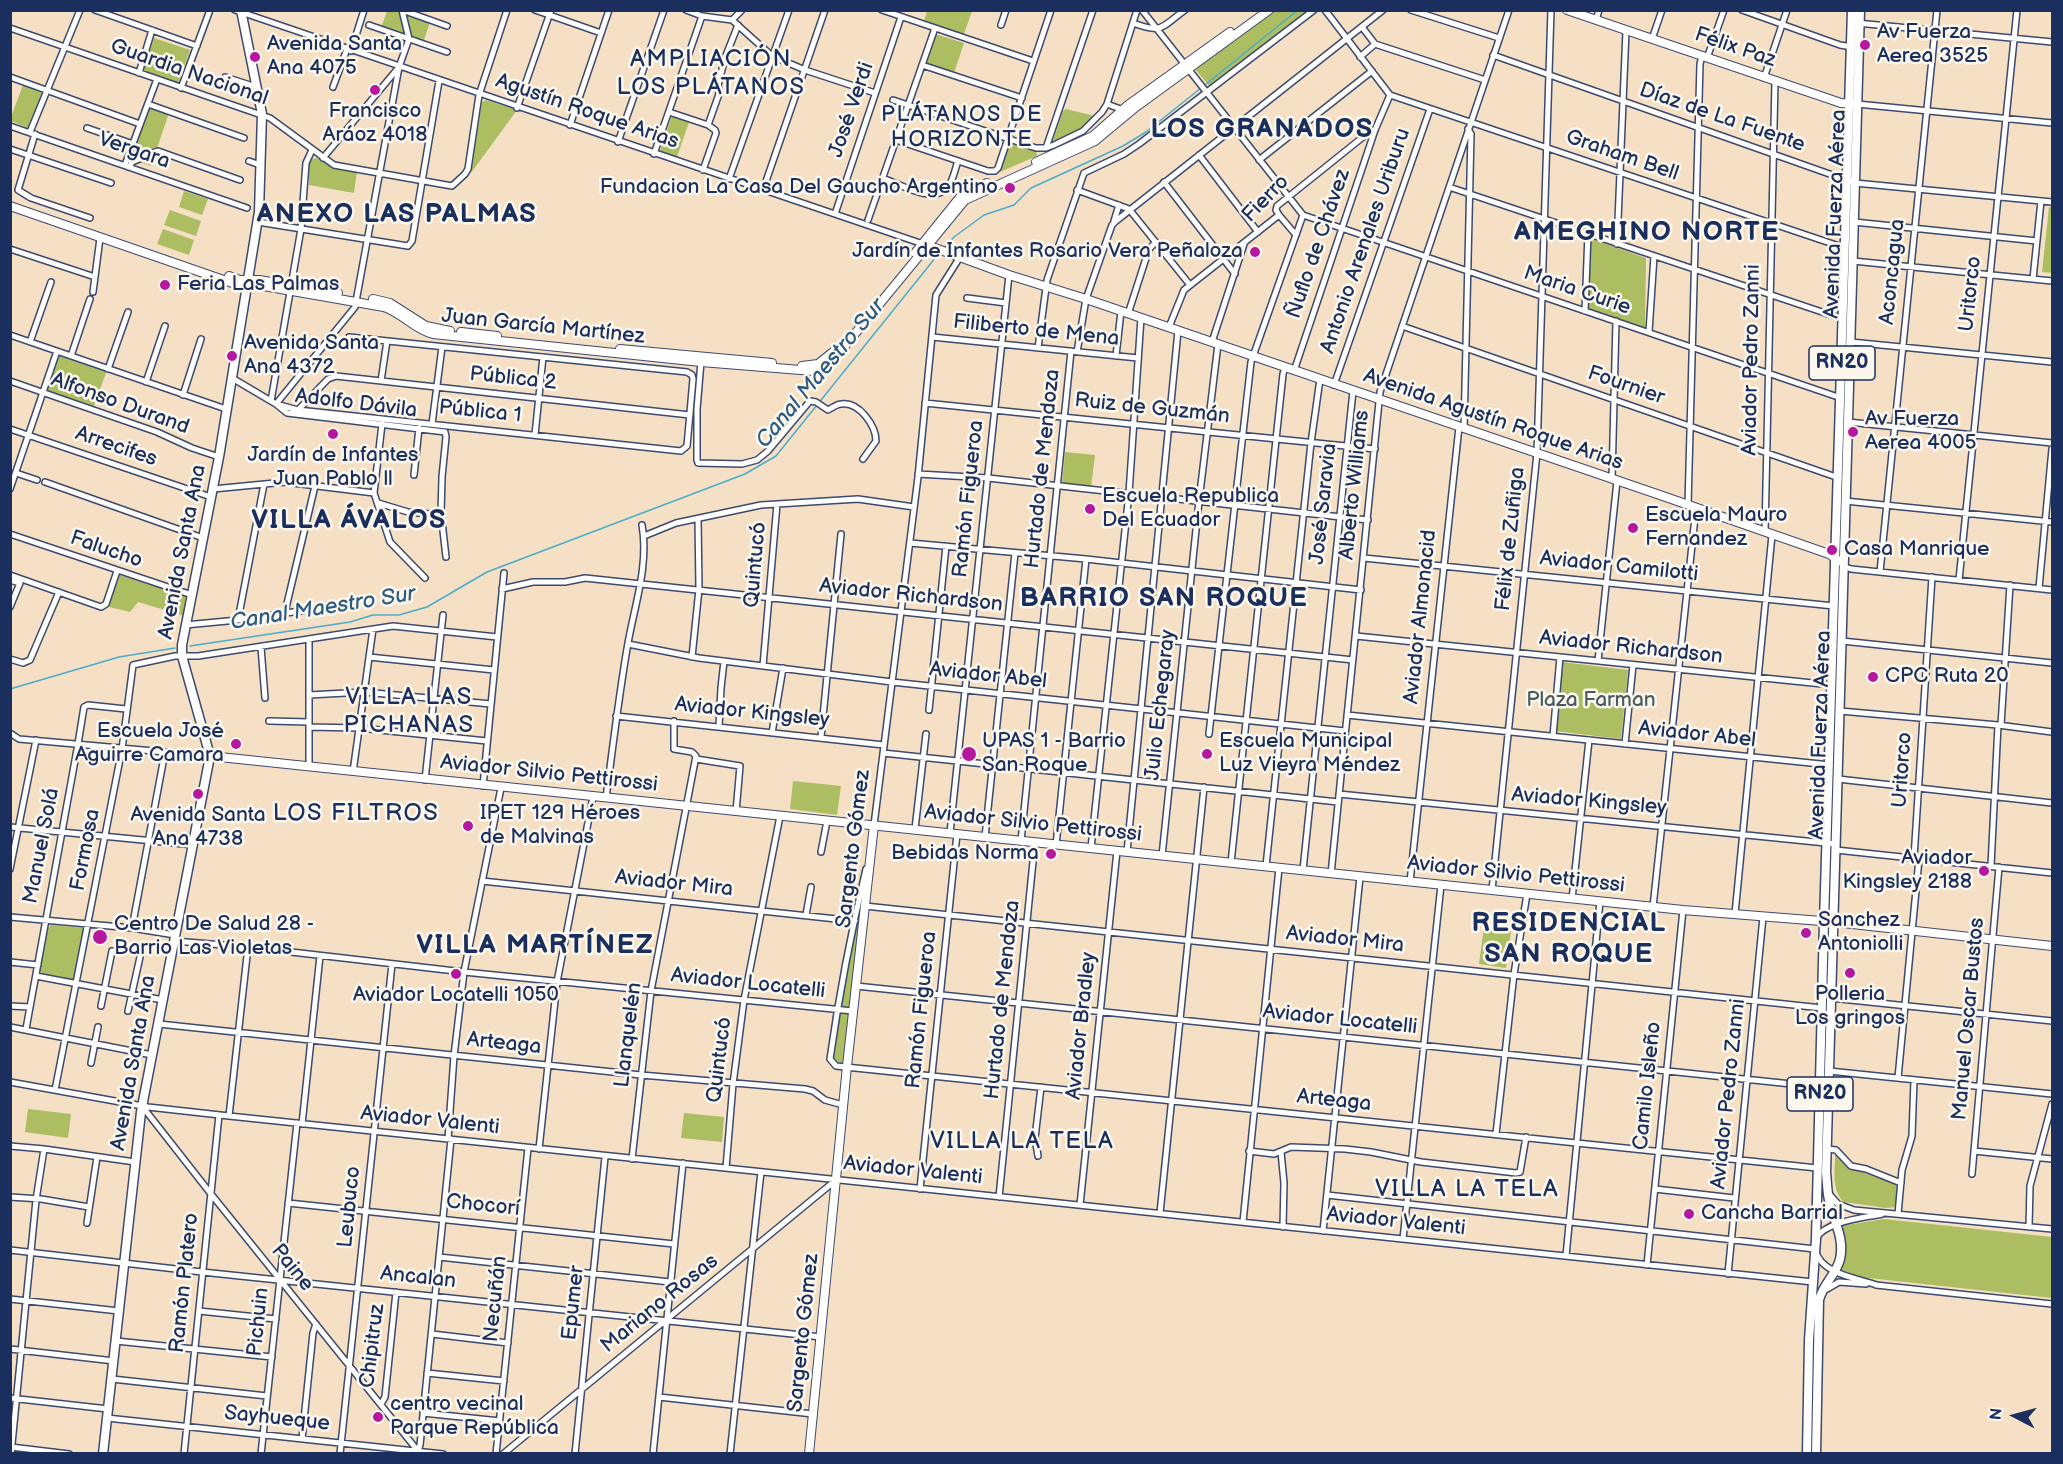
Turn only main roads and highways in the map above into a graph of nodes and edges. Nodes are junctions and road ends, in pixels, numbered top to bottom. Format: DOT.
graph roads {
  1 [pos="1260,10"];
  2 [pos="1269,10"];
  3 [pos="1567,10"];
  4 [pos="1852,10"];
  5 [pos="1860,10"];
  6 [pos="239,11"];
  7 [pos="1856,23"];
  8 [pos="1187,67"];
  9 [pos="1853,104"];
  10 [pos="1851,181"];
  11 [pos="10,204"];
  12 [pos="926,244"];
  13 [pos="248,283"];
  14 [pos="358,299"];
  15 [pos="1842,501"];
  16 [pos="1836,557"];
  17 [pos="1843,566"];
  18 [pos="1832,685"];
  19 [pos="1839,740"];
  20 [pos="210,756"];
  21 [pos="874,825"];
  22 [pos="1833,846"];
  23 [pos="1824,922"];
  24 [pos="1834,922"];
  25 [pos="2052,946"];
  26 [pos="103,1454"];
  27 [pos="809,1454"];
  28 [pos="1807,1454"];
  29 [pos="1816,1454"];
  1 -- 8 [label="main road"];
  2 -- 8 [label="main road"];
  3 -- 9 [label="main road, Félix Paz"];
  4 -- 7 [label="main road, Avenida Fuerza Aérea / RN20"];
  5 -- 7 [label="main road, Avenida Fuerza Aérea / RN20"];
  6 -- 13 [label="main road, Avenida Santa Ana"];
  7 -- 9 [label="main road, Avenida Fuerza Aérea / RN20"];
  7 -- 9 [label="main road, Avenida Fuerza Aérea / RN20"];
  8 -- 12 [label="main road"];
  8 -- 12 [label="main road"];
  9 -- 10 [label="main road, Avenida Fuerza Aérea / RN20"];
  10 -- 15 [label="main road, Avenida Fuerza Aérea / RN20"];
  10 -- 15 [label="main road, Avenida Fuerza Aérea / RN20"];
  11 -- 13 [label="main road, Juan García Martínez"];
  11 -- 13 [label="main road, Juan García Martínez"];
  12 -- 14 [label="main road, Juan García Martínez"];
  12 -- 14 [label="main road, Juan García Martínez"];
  12 -- 16 [label="main road, Avenida Agustín Roque Arias"];
  13 -- 14 [label="main road, Juan García Martínez"];
  13 -- 20 [label="main road, Avenida Santa Ana"];
  15 -- 16 [label="main road, Avenida Fuerza Aérea / RN20"];
  15 -- 17 [label="main road, Avenida Fuerza Aérea / RN20"];
  16 -- 17 [label="main road"];
  16 -- 18 [label="main road, Avenida Fuerza Aérea / RN20"];
  17 -- 19 [label="main road, Avenida Fuerza Aérea / RN20"];
  18 -- 19 [label="main road"];
  18 -- 22 [label="main road, Avenida Fuerza Aérea / RN20"];
  19 -- 22 [label="main road, Avenida Fuerza Aérea / RN20"];
  20 -- 21 [label="main road, Aviador Silvio Pettirossi"];
  20 -- 26 [label="main road, Avenida Santa Ana"];
  21 -- 23 [label="main road, Aviador Silvio Pettirossi"];
  21 -- 27 [label="main road, Sargento Gómez"];
  22 -- 23 [label="main road, Avenida Fuerza Aérea / RN20"];
  22 -- 24 [label="main road, Avenida Fuerza Aérea / RN20"];
  23 -- 24 [label="main road, Aviador Silvio Pettirossi"];
  23 -- 28 [label="main road, Avenida Fuerza Aérea / RN20"];
  24 -- 25 [label="main road, Aviador Silvio Pettirossi"];
  24 -- 29 [label="main road, Avenida Fuerza Aérea / RN20"];
}
